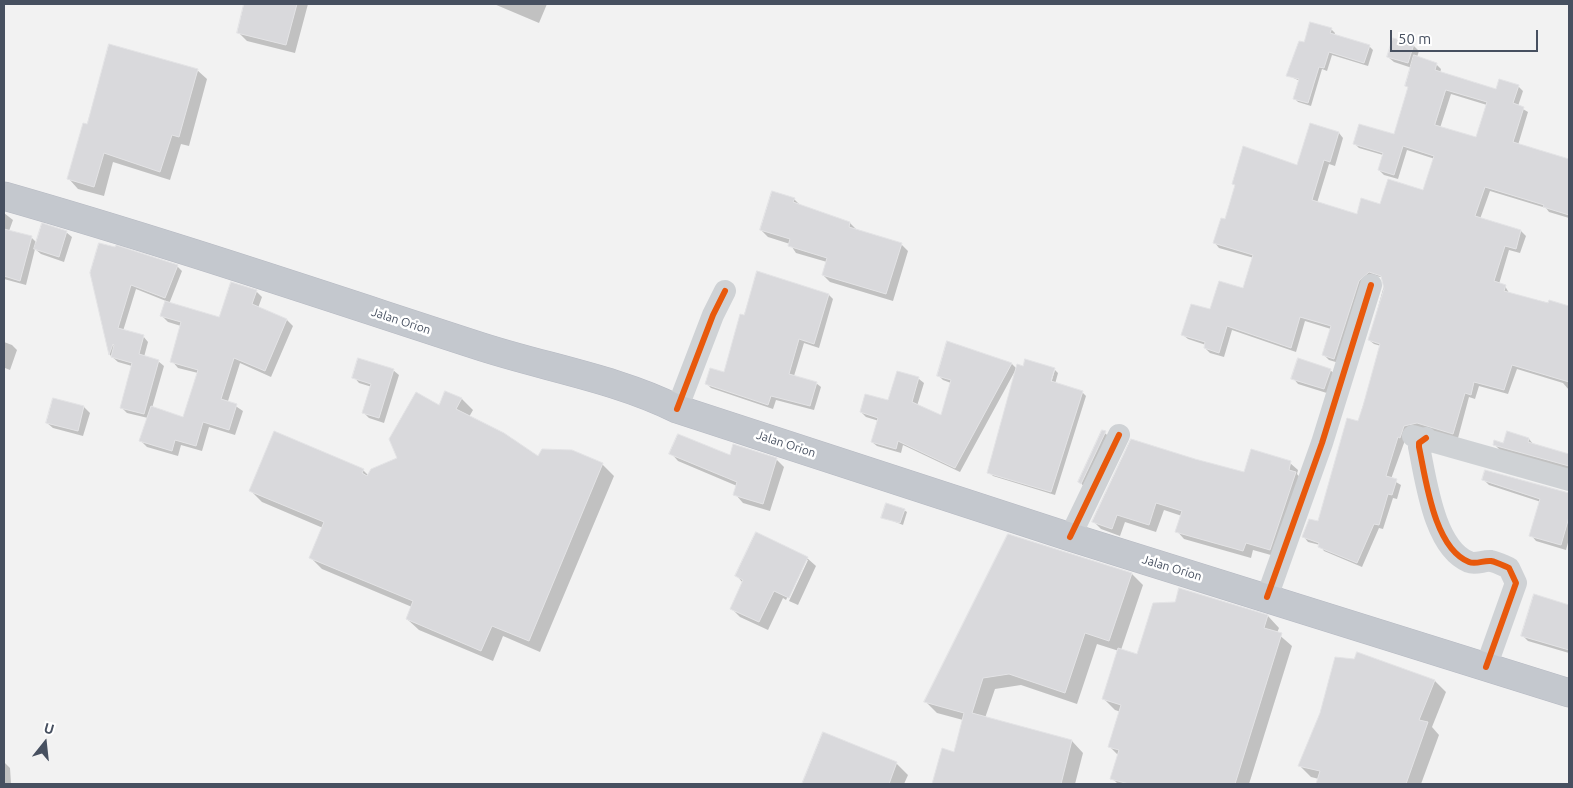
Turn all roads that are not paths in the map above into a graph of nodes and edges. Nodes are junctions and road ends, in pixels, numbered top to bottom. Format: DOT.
graph roads {
  1 [pos="4,196"];
  2 [pos="1371,285"];
  3 [pos="725,291"];
  4 [pos="677,409"];
  5 [pos="1119,435"];
  6 [pos="1569,480"];
  7 [pos="1070,537"];
  8 [pos="1267,597"];
  9 [pos="1486,667"];
  10 [pos="1569,693"];
  1 -- 4 [label="highway, Jalan Orion"];
  2 -- 8 [label="street"];
  3 -- 4 [label="street"];
  4 -- 7 [label="highway, Jalan Orion"];
  5 -- 7 [label="street"];
  6 -- 9 [label="street"];
  7 -- 8 [label="highway, Jalan Orion"];
  8 -- 9 [label="highway, Jalan Orion"];
  9 -- 10 [label="highway, Jalan Orion"];
}
